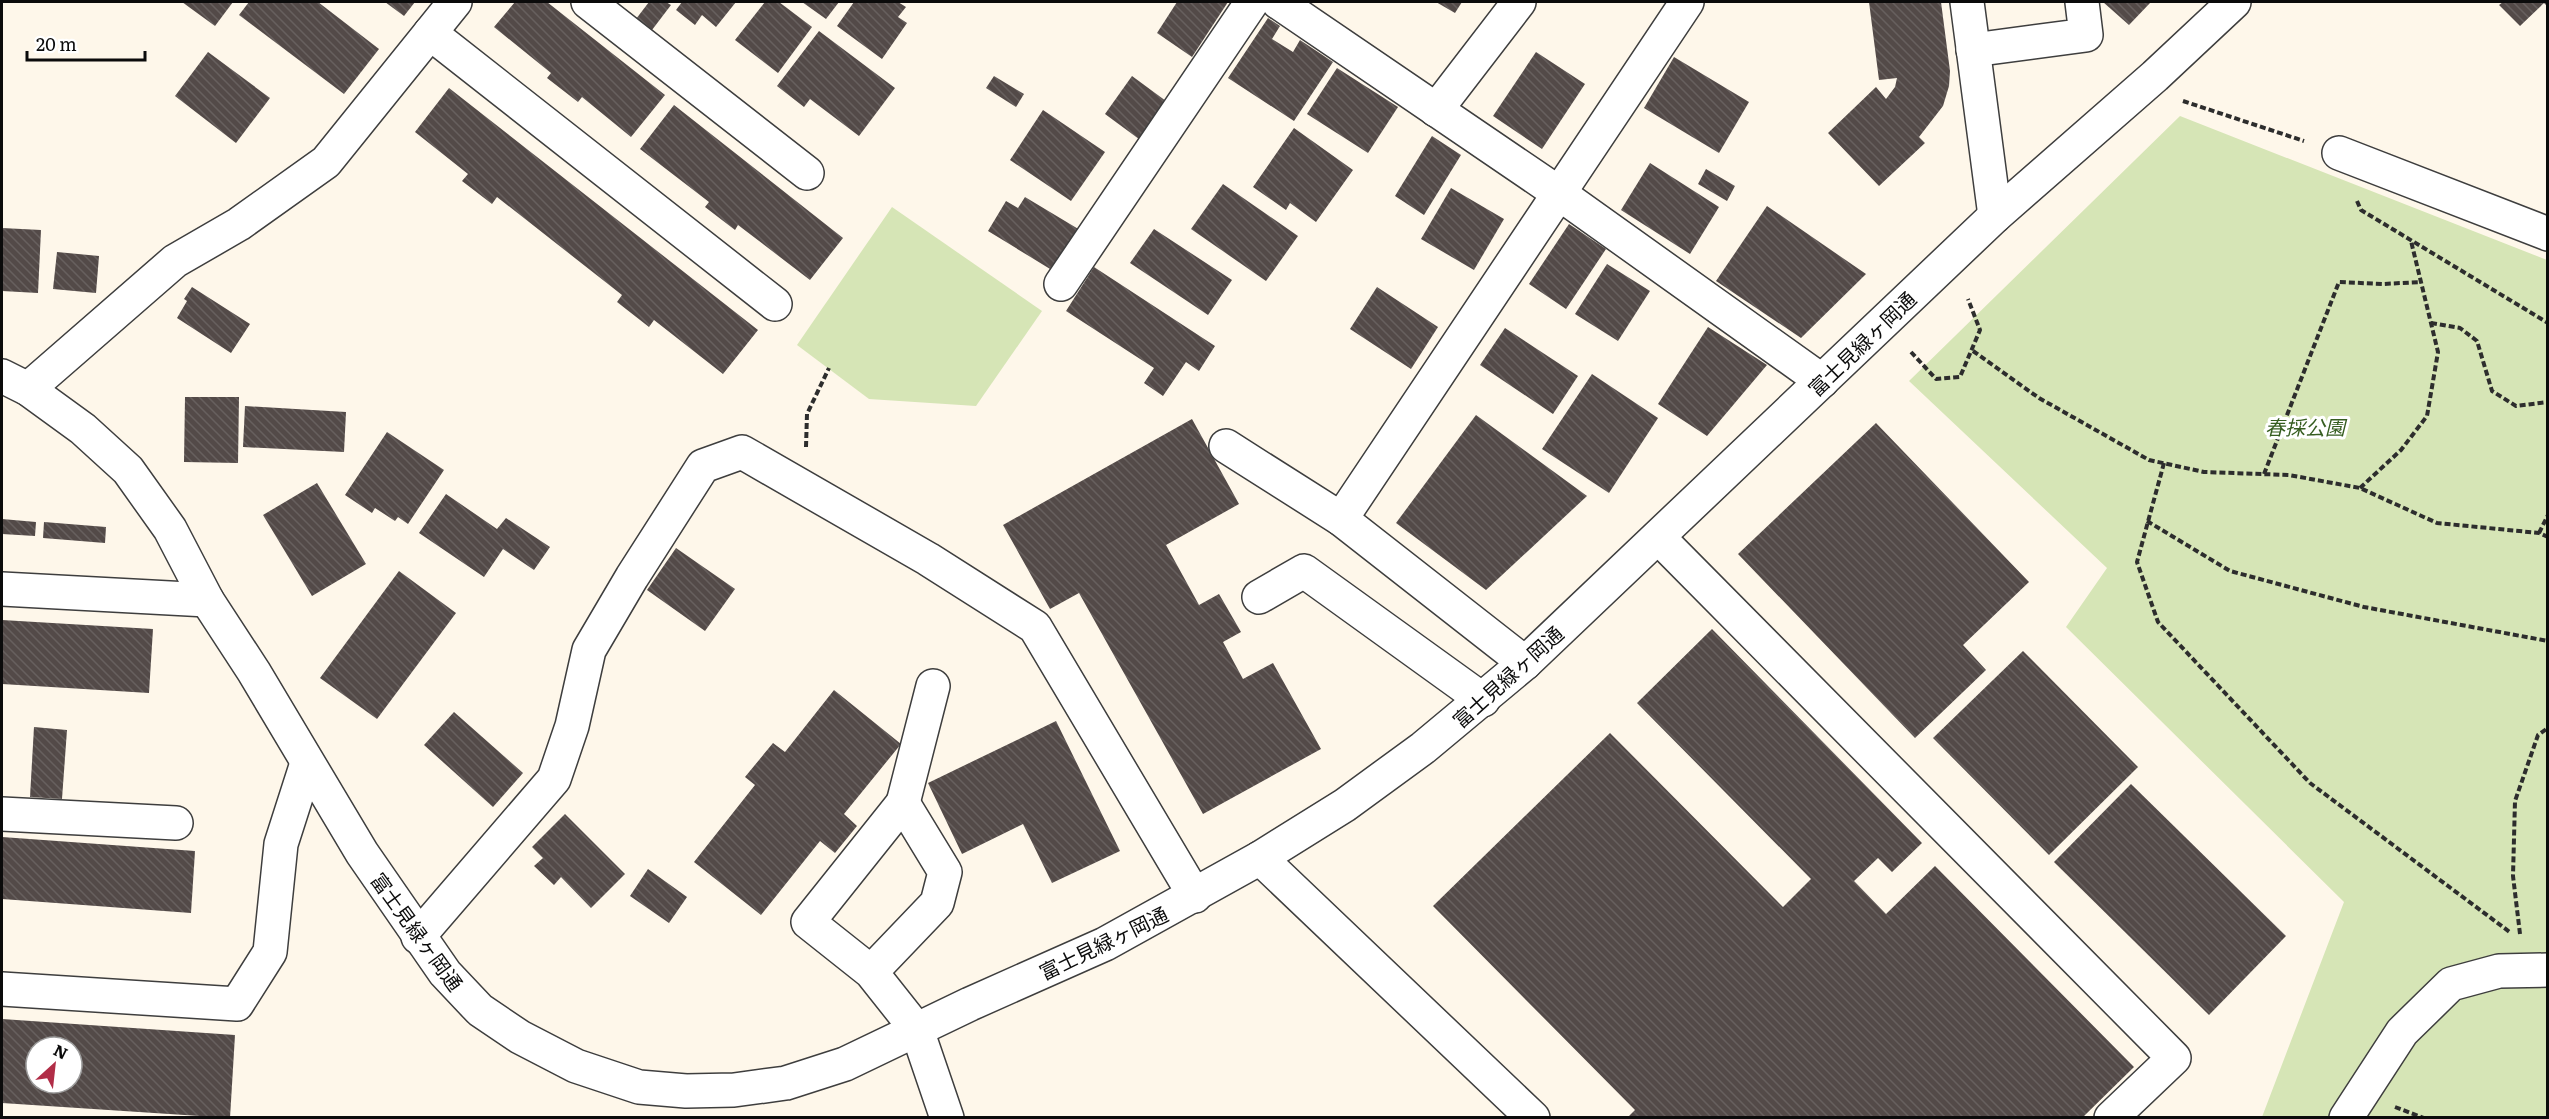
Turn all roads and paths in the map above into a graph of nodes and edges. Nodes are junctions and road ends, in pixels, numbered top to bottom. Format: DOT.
graph roads {
  1 [pos="455,2"];
  2 [pos="588,2"];
  3 [pos="1252,2"];
  4 [pos="1278,2"];
  5 [pos="1519,2"];
  6 [pos="1687,2"];
  7 [pos="1967,2"];
  8 [pos="2082,2"];
  9 [pos="2234,2"];
  10 [pos="430,33"];
  11 [pos="1973,50"];
  12 [pos="2180,99"];
  13 [pos="1436,110"];
  14 [pos="2339,153"];
  15 [pos="807,173"];
  16 [pos="1560,194"];
  17 [pos="1995,216"];
  18 [pos="2547,234"];
  19 [pos="2411,240"];
  20 [pos="2421,282"];
  21 [pos="1061,284"];
  22 [pos="1968,299"];
  23 [pos="775,304"];
  24 [pos="2431,323"];
  25 [pos="2547,323"];
  26 [pos="1973,351"];
  27 [pos="1911,352"];
  28 [pos="829,369"];
  29 [pos="1822,381"];
  30 [pos="15,383"];
  31 [pos="2547,402"];
  32 [pos="1226,446"];
  33 [pos="2164,463"];
  34 [pos="2264,474"];
  35 [pos="2360,488"];
  36 [pos="809,491"];
  37 [pos="2547,515"];
  38 [pos="1341,519"];
  39 [pos="2147,521"];
  40 [pos="2539,533"];
  41 [pos="1658,537"];
  42 [pos="2547,537"];
  43 [pos="2,589"];
  44 [pos="1259,597"];
  45 [pos="207,600"];
  46 [pos="2547,641"];
  47 [pos="1525,663"];
  48 [pos="933,687"];
  49 [pos="1483,700"];
  50 [pos="2547,728"];
  51 [pos="307,763"];
  52 [pos="903,803"];
  53 [pos="2,814"];
  54 [pos="176,824"];
  55 [pos="1260,858"];
  56 [pos="1195,896"];
  57 [pos="418,937"];
  58 [pos="2547,970"];
  59 [pos="871,972"];
  60 [pos="2,989"];
  61 [pos="917,1030"];
  62 [pos="947,1118"];
  63 [pos="1533,1118"];
  64 [pos="2111,1118"];
  65 [pos="2346,1118"];
  1 -- 10 [label="street"];
  2 -- 15 [label="street"];
  3 -- 21 [label="street"];
  4 -- 13 [label="street"];
  5 -- 13 [label="street"];
  6 -- 16 [label="street"];
  7 -- 11 [label="street"];
  8 -- 11 [label="street"];
  9 -- 17 [label="street, 富士見緑ヶ岡通"];
  10 -- 23 [label="street"];
  10 -- 30 [label="street"];
  11 -- 17 [label="street"];
  12 -- 14 [label="path"];
  13 -- 16 [label="street"];
  14 -- 18 [label="street"];
  14 -- 19 [label="path"];
  16 -- 29 [label="street"];
  16 -- 38 [label="street"];
  17 -- 29 [label="street, 富士見緑ヶ岡通"];
  19 -- 20 [label="path"];
  19 -- 25 [label="path"];
  20 -- 24 [label="path"];
  20 -- 34 [label="path"];
  22 -- 26 [label="path"];
  24 -- 31 [label="path"];
  24 -- 35 [label="path"];
  26 -- 27 [label="path"];
  26 -- 33 [label="path"];
  28 -- 36 [label="path"];
  29 -- 41 [label="street, 富士見緑ヶ岡通"];
  30 -- 45 [label="street, 富士見緑ヶ岡通"];
  32 -- 38 [label="street"];
  33 -- 34 [label="path"];
  33 -- 39 [label="path"];
  34 -- 35 [label="path"];
  35 -- 40 [label="path"];
  36 -- 56 [label="street"];
  36 -- 57 [label="street"];
  37 -- 40 [label="path"];
  38 -- 47 [label="street"];
  39 -- 46 [label="path"];
  39 -- 50 [label="path"];
  40 -- 42 [label="path"];
  41 -- 47 [label="street, 富士見緑ヶ岡通"];
  41 -- 64 [label="street"];
  43 -- 45 [label="street"];
  44 -- 49 [label="street"];
  45 -- 51 [label="street, 富士見緑ヶ岡通"];
  47 -- 49 [label="street, 富士見緑ヶ岡通"];
  48 -- 52 [label="street"];
  49 -- 55 [label="street, 富士見緑ヶ岡通"];
  51 -- 57 [label="street, 富士見緑ヶ岡通"];
  51 -- 60 [label="street"];
  52 -- 59 [label="street"];
  52 -- 59 [label="street"];
  53 -- 54 [label="street"];
  55 -- 56 [label="street, 富士見緑ヶ岡通"];
  55 -- 63 [label="street"];
  56 -- 61 [label="street, 富士見緑ヶ岡通"];
  57 -- 61 [label="street, 富士見緑ヶ岡通"];
  58 -- 65 [label="street"];
  59 -- 61 [label="street"];
  61 -- 62 [label="street"];
}
